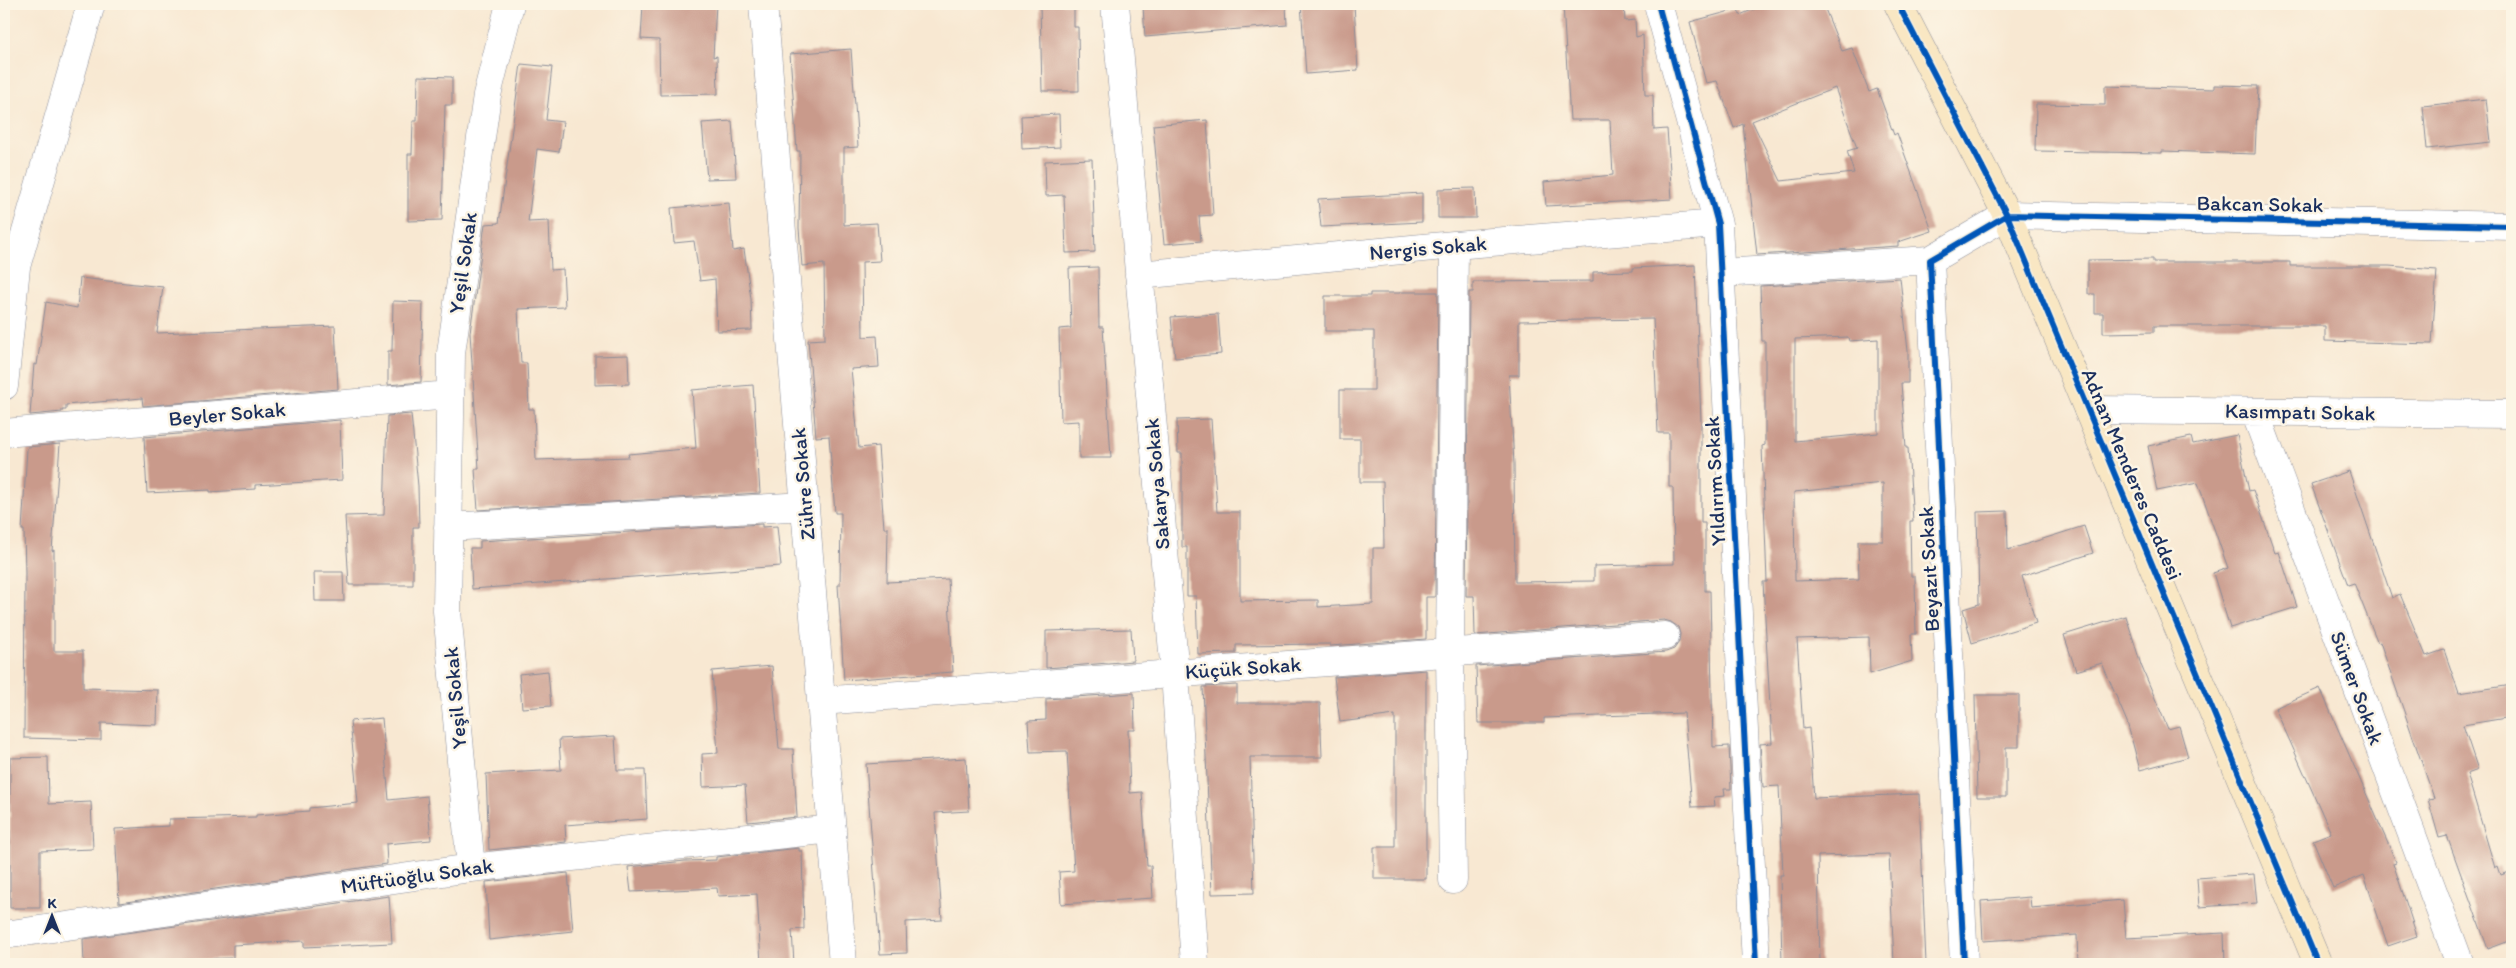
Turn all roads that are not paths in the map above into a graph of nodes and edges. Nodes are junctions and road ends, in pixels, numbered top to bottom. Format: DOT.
graph roads {
  1 [pos="91,4"];
  2 [pos="510,4"];
  3 [pos="762,4"];
  4 [pos="1115,4"];
  5 [pos="1658,4"];
  6 [pos="1898,4"];
  7 [pos="2007,215"];
  8 [pos="1718,224"];
  9 [pos="2512,226"];
  10 [pos="1454,245"];
  11 [pos="1930,260"];
  12 [pos="1721,272"];
  13 [pos="1139,275"];
  14 [pos="4,386"];
  15 [pos="450,396"];
  16 [pos="2088,410"];
  17 [pos="2255,412"];
  18 [pos="2512,414"];
  19 [pos="4,433"];
  20 [pos="805,506"];
  21 [pos="448,527"];
  22 [pos="1665,636"];
  23 [pos="1450,653"];
  24 [pos="1175,674"];
  25 [pos="821,701"];
  26 [pos="832,829"];
  27 [pos="471,868"];
  28 [pos="1453,880"];
  29 [pos="4,935"];
  30 [pos="844,964"];
  31 [pos="1195,964"];
  32 [pos="1756,964"];
  33 [pos="1964,964"];
  34 [pos="2318,964"];
  35 [pos="2460,964"];
  1 -- 14 [label="street"];
  2 -- 15 [label="street, Yeşil Sokak"];
  3 -- 20 [label="street, Zühre Sokak"];
  4 -- 13 [label="street, Sakarya Sokak"];
  5 -- 8 [label="street, Yıldırım Sokak"];
  6 -- 7 [label="street, Adnan Menderes Caddesi"];
  7 -- 9 [label="street, Bakcan Sokak"];
  7 -- 11 [label="street"];
  7 -- 16 [label="street, Adnan Menderes Caddesi"];
  8 -- 10 [label="street, Nergis Sokak"];
  8 -- 12 [label="street, Yıldırım Sokak"];
  10 -- 13 [label="street, Nergis Sokak"];
  10 -- 23 [label="street"];
  11 -- 12 [label="street"];
  11 -- 33 [label="street, Beyazıt Sokak"];
  12 -- 32 [label="street, Yıldırım Sokak"];
  13 -- 24 [label="street, Sakarya Sokak"];
  15 -- 19 [label="street, Beyler Sokak"];
  15 -- 21 [label="street, Yeşil Sokak"];
  16 -- 17 [label="street, Kasımpatı Sokak"];
  16 -- 34 [label="street, Adnan Menderes Caddesi"];
  17 -- 18 [label="street, Kasımpatı Sokak"];
  17 -- 35 [label="street, Sümer Sokak"];
  20 -- 21 [label="street"];
  20 -- 25 [label="street, Zühre Sokak"];
  21 -- 27 [label="street, Yeşil Sokak"];
  22 -- 23 [label="street, Küçük Sokak"];
  23 -- 24 [label="street, Küçük Sokak"];
  23 -- 28 [label="street"];
  24 -- 25 [label="street, Küçük Sokak"];
  24 -- 31 [label="street, Sakarya Sokak"];
  25 -- 26 [label="street, Zühre Sokak"];
  26 -- 27 [label="street, Müftüoğlu Sokak"];
  26 -- 30 [label="street, Zühre Sokak"];
  27 -- 29 [label="street, Müftüoğlu Sokak"];
}
